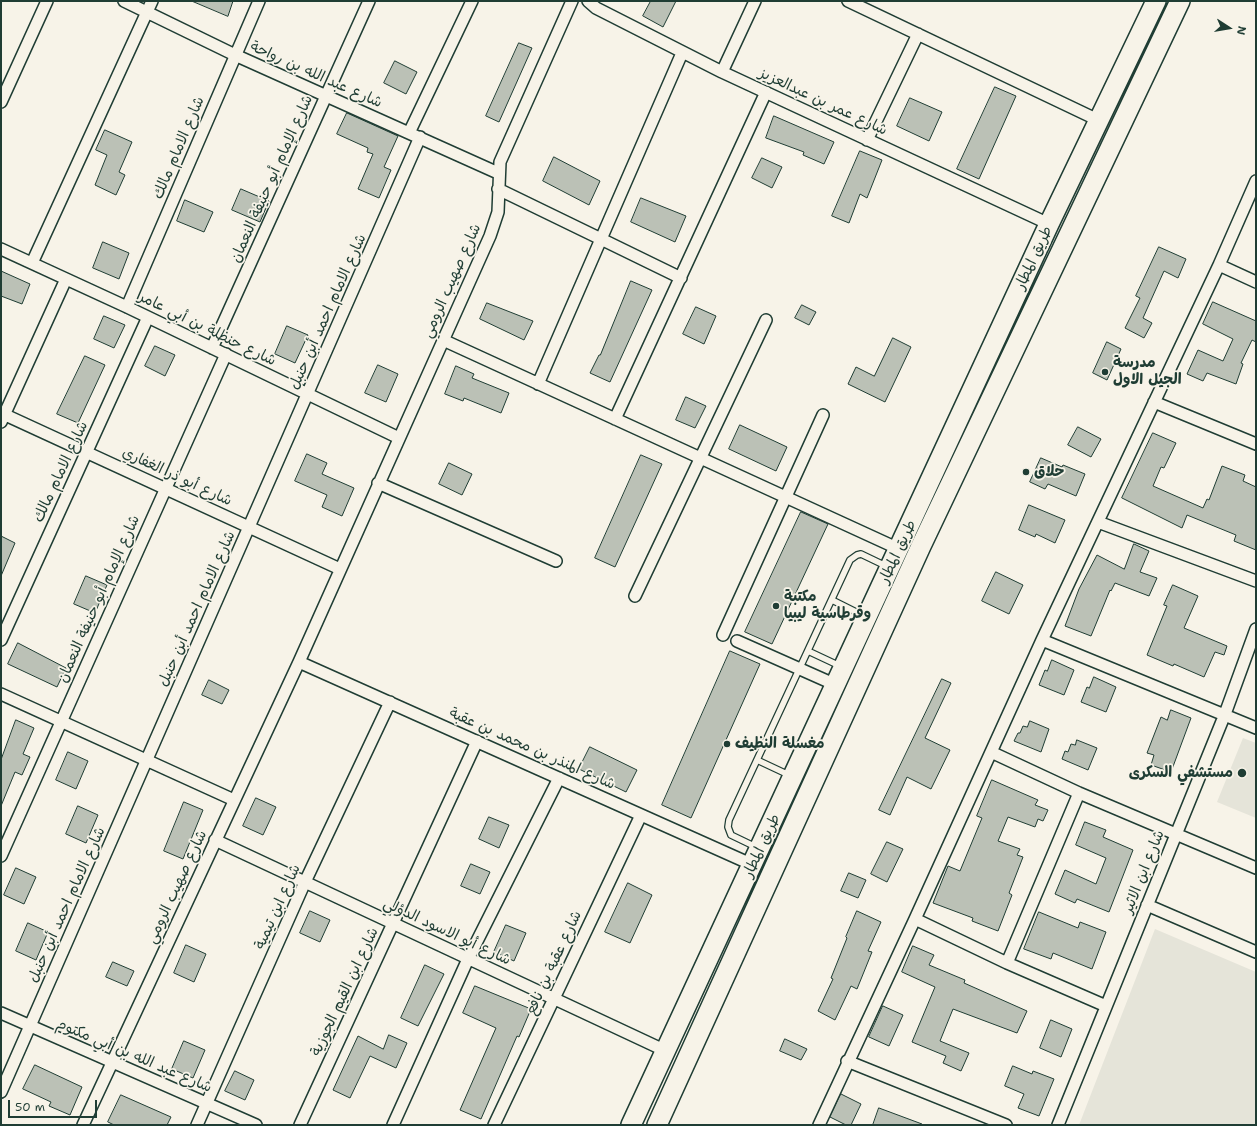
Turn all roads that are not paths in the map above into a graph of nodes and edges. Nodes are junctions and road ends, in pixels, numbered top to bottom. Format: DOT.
graph roads {
  1 [pos="47,1"];
  2 [pos="124,1"];
  3 [pos="152,1"];
  4 [pos="259,1"];
  5 [pos="369,1"];
  6 [pos="472,1"];
  7 [pos="572,1"];
  8 [pos="588,1"];
  9 [pos="755,1"];
  10 [pos="848,1"];
  11 [pos="1156,1"];
  12 [pos="1180,1"];
  13 [pos="147,12"];
  14 [pos="918,34"];
  15 [pos="682,53"];
  16 [pos="235,55"];
  17 [pos="722,72"];
  18 [pos="766,92"];
  19 [pos="326,96"];
  20 [pos="1,102"];
  21 [pos="1098,120"];
  22 [pos="409,133"];
  23 [pos="420,137"];
  24 [pos="867,140"];
  25 [pos="498,173"];
  26 [pos="1256,181"];
  27 [pos="498,189"];
  28 [pos="1050,224"];
  29 [pos="601,239"];
  30 [pos="1,248"];
  31 [pos="32,263"];
  32 [pos="1219,265"];
  33 [pos="681,278"];
  34 [pos="66,279"];
  35 [pos="1256,282"];
  36 [pos="127,307"];
  37 [pos="148,317"];
  38 [pos="766,320"];
  39 [pos="443,340"];
  40 [pos="212,348"];
  41 [pos="226,354"];
  42 [pos="538,384"];
  43 [pos="309,394"];
  44 [pos="1154,402"];
  45 [pos="823,415"];
  46 [pos="2,417"];
  47 [pos="615,419"];
  48 [pos="400,438"];
  49 [pos="1256,444"];
  50 [pos="87,452"];
  51 [pos="700,458"];
  52 [pos="378,483"];
  53 [pos="165,489"];
  54 [pos="785,497"];
  55 [pos="1098,522"];
  56 [pos="249,527"];
  57 [pos="899,549"];
  58 [pos="556,561"];
  59 [pos="890,568"];
  60 [pos="340,569"];
  61 [pos="1256,581"];
  62 [pos="635,596"];
  63 [pos="832,600"];
  64 [pos="867,618"];
  65 [pos="1256,629"];
  66 [pos="723,635"];
  67 [pos="1,640"];
  68 [pos="1042,640"];
  69 [pos="737,641"];
  70 [pos="808,651"];
  71 [pos="299,662"];
  72 [pos="844,667"];
  73 [pos="799,669"];
  74 [pos="836,685"];
  75 [pos="1,694"];
  76 [pos="390,702"];
  77 [pos="1224,714"];
  78 [pos="61,721"];
  79 [pos="1256,728"];
  80 [pos="477,741"];
  81 [pos="991,752"];
  82 [pos="147,760"];
  83 [pos="757,760"];
  84 [pos="793,777"];
  85 [pos="559,778"];
  86 [pos="1079,793"];
  87 [pos="234,800"];
  88 [pos="641,815"];
  89 [pos="1176,835"];
  90 [pos="216,840"];
  91 [pos="1,856"];
  92 [pos="756,857"];
  93 [pos="1256,868"];
  94 [pos="305,882"];
  95 [pos="1147,905"];
  96 [pos="915,919"];
  97 [pos="393,923"];
  98 [pos="1256,952"];
  99 [pos="468,959"];
  100 [pos="1007,963"];
  101 [pos="554,999"];
  102 [pos="1106,1006"];
  103 [pos="1,1013"];
  104 [pos="30,1027"];
  105 [pos="666,1052"];
  106 [pos="847,1061"];
  107 [pos="112,1063"];
  108 [pos="1,1092"];
  109 [pos="207,1103"];
  110 [pos="83,1125"];
  111 [pos="197,1125"];
  112 [pos="256,1125"];
  113 [pos="300,1125"];
  114 [pos="393,1125"];
  115 [pos="494,1125"];
  116 [pos="631,1125"];
  117 [pos="657,1125"];
  118 [pos="819,1125"];
  119 [pos="1006,1125"];
  120 [pos="1058,1125"];
  1 -- 20 [label="street"];
  2 -- 13 [label="street, شارع عبد الله بن رواحة"];
  3 -- 13 [label="street"];
  4 -- 16 [label="street, شارع الامام مالك"];
  5 -- 19 [label="street, شارع الإمام أبو حنيفة النعمان"];
  6 -- 22 [label="street"];
  7 -- 25 [label="street, شارع صهيب الرومي"];
  8 -- 15 [label="street, شارع عمر بن عبدالعزيز"];
  9 -- 17 [label="street"];
  10 -- 14 [label="street"];
  11 -- 21 [label="highway, طريق المطار"];
  12 -- 117 [label="highway, طريق المطار"];
  13 -- 16 [label="street, شارع عبد الله بن رواحة"];
  13 -- 31 [label="street"];
  14 -- 21 [label="street"];
  14 -- 24 [label="street"];
  15 -- 17 [label="street, شارع عمر بن عبدالعزيز"];
  15 -- 29 [label="street"];
  16 -- 19 [label="street, شارع عبد الله بن رواحة"];
  16 -- 36 [label="street, شارع الامام مالك"];
  17 -- 18 [label="street, شارع عمر بن عبدالعزيز"];
  18 -- 24 [label="street, شارع عمر بن عبدالعزيز"];
  18 -- 33 [label="street"];
  19 -- 22 [label="street, شارع عبد الله بن رواحة"];
  19 -- 40 [label="street, شارع الإمام أبو حنيفة النعمان"];
  21 -- 28 [label="highway, طريق المطار"];
  22 -- 23 [label="street, شارع عبد الله بن رواحة"];
  23 -- 25 [label="street, شارع عبد الله بن رواحة"];
  23 -- 43 [label="street, شارع الامام احمد أبن حنبل"];
  24 -- 28 [label="street, شارع عمر بن عبدالعزيز"];
  25 -- 27 [label="street, شارع صهيب الرومي"];
  26 -- 32 [label="street"];
  27 -- 29 [label="street"];
  27 -- 39 [label="street, شارع صهيب الرومي"];
  28 -- 57 [label="highway, طريق المطار"];
  29 -- 33 [label="street"];
  29 -- 42 [label="street"];
  30 -- 31 [label="street, شارع حنظلة بن أبي عامر"];
  31 -- 34 [label="street, شارع حنظلة بن أبي عامر"];
  32 -- 35 [label="street"];
  32 -- 44 [label="street"];
  33 -- 47 [label="street"];
  34 -- 36 [label="street, شارع حنظلة بن أبي عامر"];
  34 -- 46 [label="street"];
  36 -- 37 [label="street, شارع حنظلة بن أبي عامر"];
  37 -- 40 [label="street, شارع حنظلة بن أبي عامر"];
  37 -- 50 [label="street, شارع الامام مالك"];
  38 -- 51 [label="street"];
  39 -- 42 [label="street"];
  39 -- 48 [label="street, شارع صهيب الرومي"];
  40 -- 41 [label="street, شارع حنظلة بن أبي عامر"];
  41 -- 43 [label="street, شارع حنظلة بن أبي عامر"];
  41 -- 53 [label="street, شارع الإمام أبو حنيفة النعمان"];
  42 -- 47 [label="street"];
  43 -- 48 [label="street, شارع حنظلة بن أبي عامر"];
  43 -- 56 [label="street, شارع الامام احمد أبن حنبل"];
  44 -- 49 [label="street"];
  44 -- 55 [label="street"];
  45 -- 54 [label="street"];
  46 -- 50 [label="street, شارع أبو ذر الغفاري"];
  47 -- 51 [label="street"];
  48 -- 52 [label="street, شارع صهيب الرومي"];
  50 -- 53 [label="street, شارع أبو ذر الغفاري"];
  50 -- 67 [label="street, شارع الامام مالك"];
  51 -- 54 [label="street"];
  51 -- 62 [label="street"];
  52 -- 58 [label="street"];
  52 -- 60 [label="street, شارع صهيب الرومي"];
  53 -- 56 [label="street, شارع أبو ذر الغفاري"];
  53 -- 78 [label="street, شارع الإمام أبو حنيفة النعمان"];
  54 -- 57 [label="street"];
  54 -- 66 [label="street"];
  55 -- 61 [label="street"];
  55 -- 68 [label="street"];
  56 -- 60 [label="street, شارع أبو ذر الغفاري"];
  56 -- 82 [label="street, شارع الامام احمد أبن حنبل"];
  57 -- 59 [label="highway, طريق المطار"];
  59 -- 63 [label="lane"];
  59 -- 64 [label="highway, طريق المطار"];
  60 -- 71 [label="street, شارع صهيب الرومي"];
  63 -- 64 [label="lane"];
  63 -- 70 [label="lane"];
  64 -- 72 [label="highway, طريق المطار"];
  65 -- 77 [label="street, شارع ابن الاثير"];
  68 -- 77 [label="street"];
  68 -- 81 [label="street"];
  69 -- 73 [label="street"];
  70 -- 72 [label="lane"];
  70 -- 73 [label="lane"];
  71 -- 76 [label="street, شارع المنذر بن محمد بن عقبة"];
  71 -- 87 [label="street, شارع صهيب الرومي"];
  72 -- 74 [label="highway, طريق المطار"];
  73 -- 74 [label="street"];
  73 -- 83 [label="lane"];
  74 -- 84 [label="highway, طريق المطار"];
  75 -- 78 [label="street"];
  76 -- 80 [label="street, شارع المنذر بن محمد بن عقبة"];
  76 -- 94 [label="street, شارع ابن تيمية"];
  77 -- 79 [label="street"];
  77 -- 89 [label="street, شارع ابن الاثير"];
  78 -- 82 [label="street"];
  78 -- 91 [label="street, شارع الإمام أبو حنيفة النعمان"];
  80 -- 85 [label="street, شارع المنذر بن محمد بن عقبة"];
  80 -- 97 [label="street, شارع ابن القيم الجوزية"];
  81 -- 86 [label="street"];
  81 -- 96 [label="street"];
  82 -- 87 [label="street"];
  82 -- 104 [label="street, شارع الامام احمد أبن حنبل"];
  83 -- 84 [label="lane"];
  83 -- 92 [label="lane"];
  84 -- 92 [label="highway, طريق المطار"];
  85 -- 88 [label="street, شارع المنذر بن محمد بن عقبة"];
  85 -- 99 [label="street"];
  86 -- 89 [label="street"];
  86 -- 100 [label="street"];
  87 -- 90 [label="street, شارع صهيب الرومي"];
  88 -- 92 [label="street, شارع المنذر بن محمد بن عقبة"];
  88 -- 101 [label="street, شارع عقبة بن نافع"];
  89 -- 93 [label="street"];
  89 -- 95 [label="street, شارع ابن الاثير"];
  90 -- 94 [label="street, شارع أبو الاسود الدؤلي"];
  90 -- 107 [label="street, شارع صهيب الرومي"];
  92 -- 105 [label="highway, طريق المطار"];
  94 -- 97 [label="street, شارع أبو الاسود الدؤلي"];
  94 -- 109 [label="street, شارع ابن تيمية"];
  95 -- 98 [label="street"];
  95 -- 102 [label="street, شارع ابن الاثير"];
  96 -- 100 [label="street"];
  96 -- 106 [label="street"];
  97 -- 99 [label="street, شارع أبو الاسود الدؤلي"];
  97 -- 113 [label="street, شارع ابن القيم الجوزية"];
  99 -- 101 [label="street, شارع أبو الاسود الدؤلي"];
  99 -- 114 [label="street"];
  100 -- 102 [label="street"];
  101 -- 105 [label="street, شارع أبو الاسود الدؤلي"];
  101 -- 115 [label="street, شارع عقبة بن نافع"];
  102 -- 120 [label="street, شارع ابن الاثير"];
  103 -- 104 [label="street, شارع عبد الله بن أبي مكتوم"];
  104 -- 107 [label="street, شارع عبد الله بن أبي مكتوم"];
  104 -- 108 [label="street, شارع الامام احمد أبن حنبل"];
  105 -- 116 [label="highway, طريق المطار"];
  106 -- 118 [label="street"];
  106 -- 119 [label="street"];
  107 -- 109 [label="street, شارع عبد الله بن أبي مكتوم"];
  107 -- 110 [label="street, شارع صهيب الرومي"];
  109 -- 111 [label="street, شارع ابن تيمية"];
  109 -- 112 [label="street, شارع عبد الله بن أبي مكتوم"];
}
